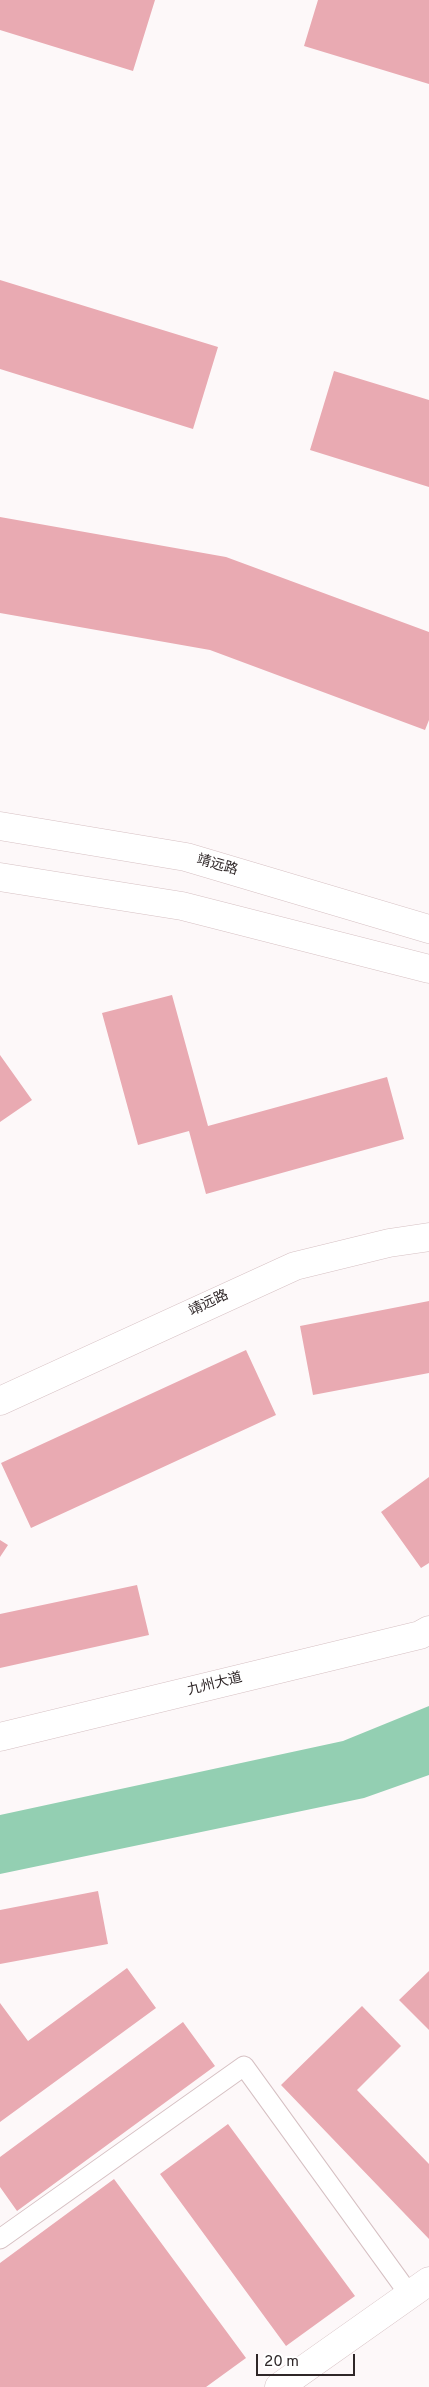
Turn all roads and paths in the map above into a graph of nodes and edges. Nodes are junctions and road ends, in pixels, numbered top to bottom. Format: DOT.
graph roads {
  1 [pos="0,826"];
  2 [pos="0,877"];
  3 [pos="429,929"];
  4 [pos="429,969"];
  5 [pos="429,1237"];
  6 [pos="0,1401"];
  7 [pos="429,1630"];
  8 [pos="0,1737"];
  9 [pos="0,2239"];
  10 [pos="419,2287"];
  11 [pos="279,2387"];
  1 -- 3 [label="street, 靖远路"];
  2 -- 4 [label="street"];
  5 -- 6 [label="street, 靖远路"];
  7 -- 8 [label="street, 九州大道"];
  9 -- 10 [label="lane"];
  10 -- 11 [label="street"];
}
